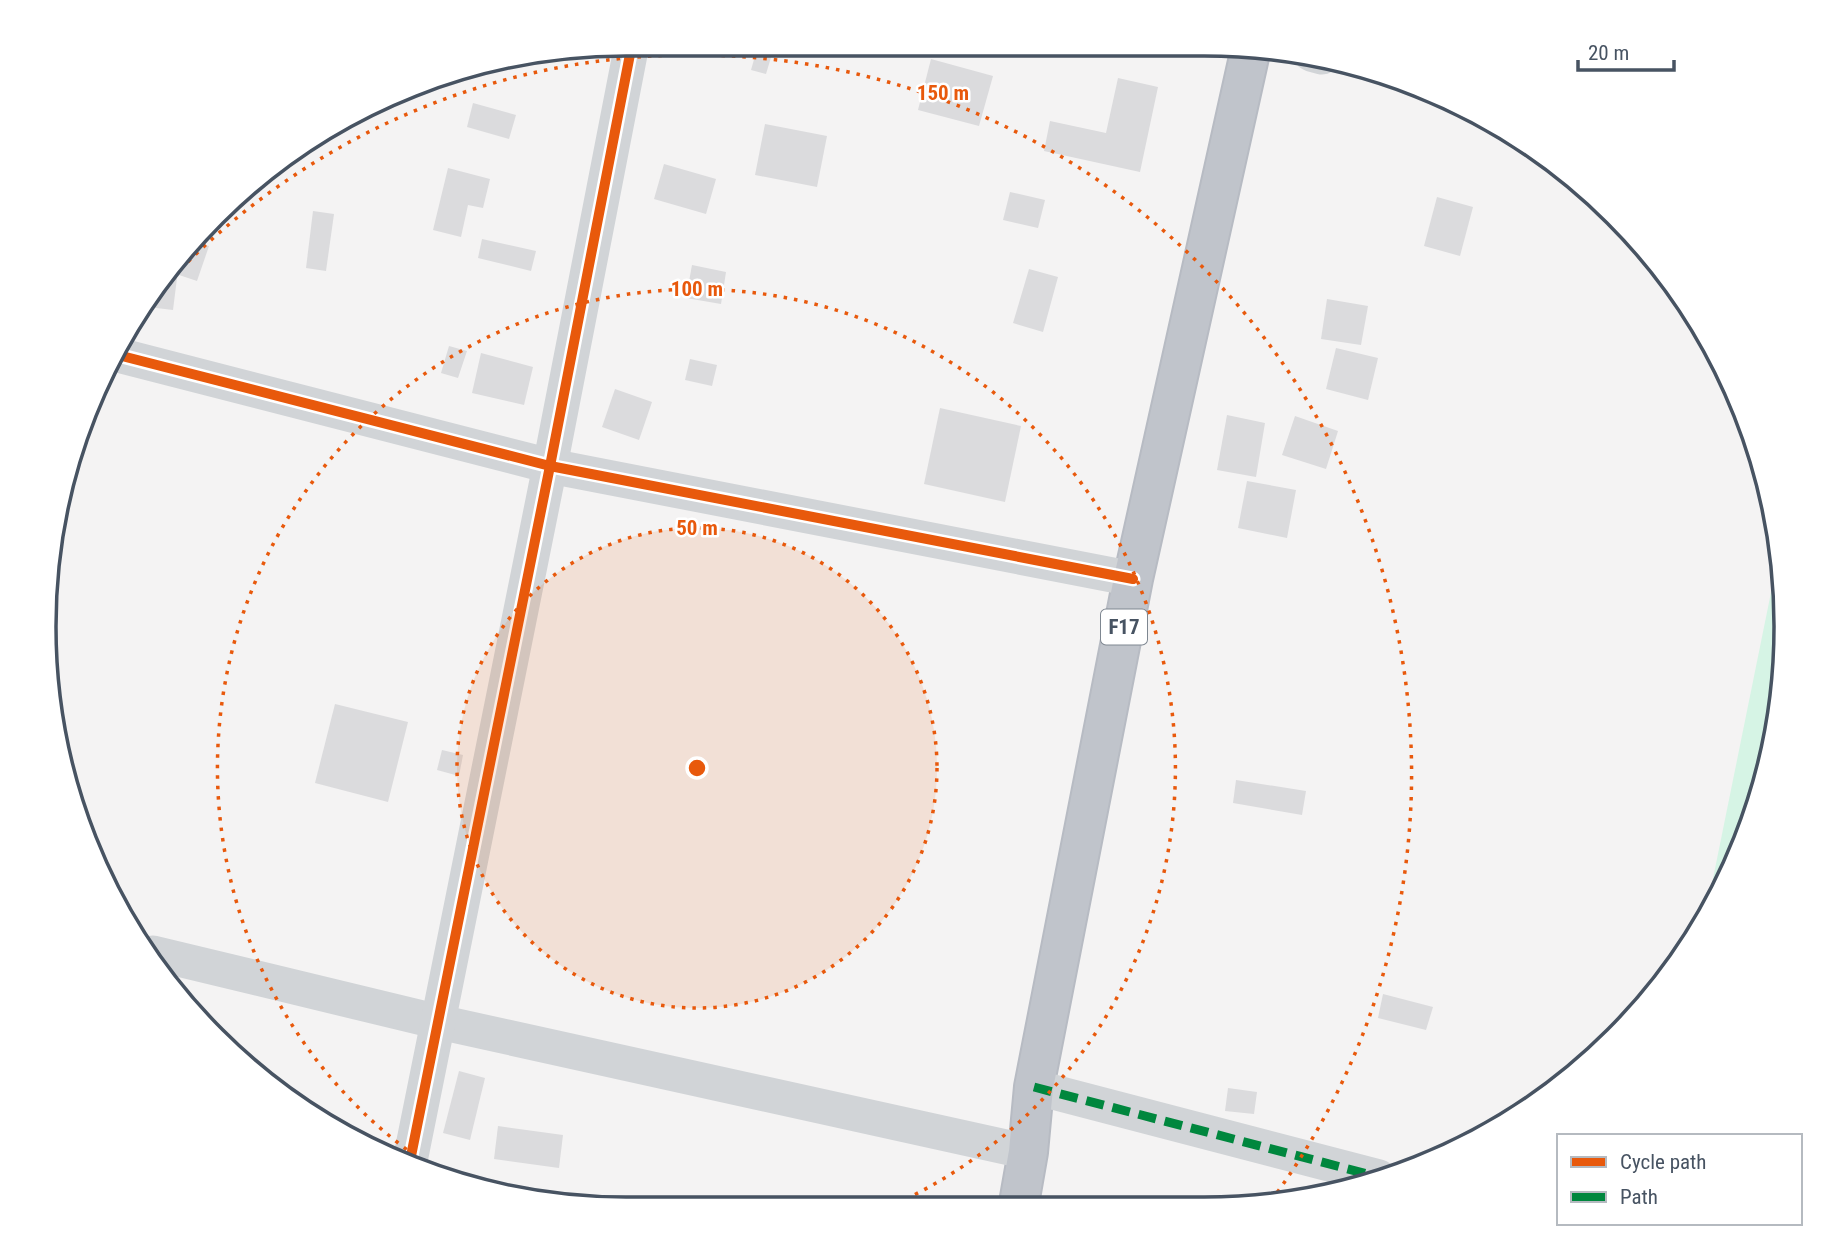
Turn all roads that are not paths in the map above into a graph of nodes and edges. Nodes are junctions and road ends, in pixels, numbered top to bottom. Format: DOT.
graph roads {
  1 [pos="630,56"];
  2 [pos="1249,58"];
  3 [pos="124,357"];
  4 [pos="550,466"];
  5 [pos="1133,579"];
  6 [pos="160,955"];
  7 [pos="439,1022"];
  8 [pos="1034,1087"];
  9 [pos="1028,1152"];
  10 [pos="411,1155"];
  11 [pos="1365,1174"];
  12 [pos="1020,1197"];
  1 -- 4 [label="street"];
  2 -- 5 [label="highway, F17"];
  3 -- 4 [label="street"];
  4 -- 5 [label="street"];
  4 -- 7 [label="street"];
  5 -- 8 [label="highway, F17"];
  6 -- 7 [label="street"];
  7 -- 9 [label="street"];
  7 -- 10 [label="street"];
  8 -- 9 [label="highway, F17"];
  8 -- 11 [label="street"];
  9 -- 12 [label="highway, F17"];
}
